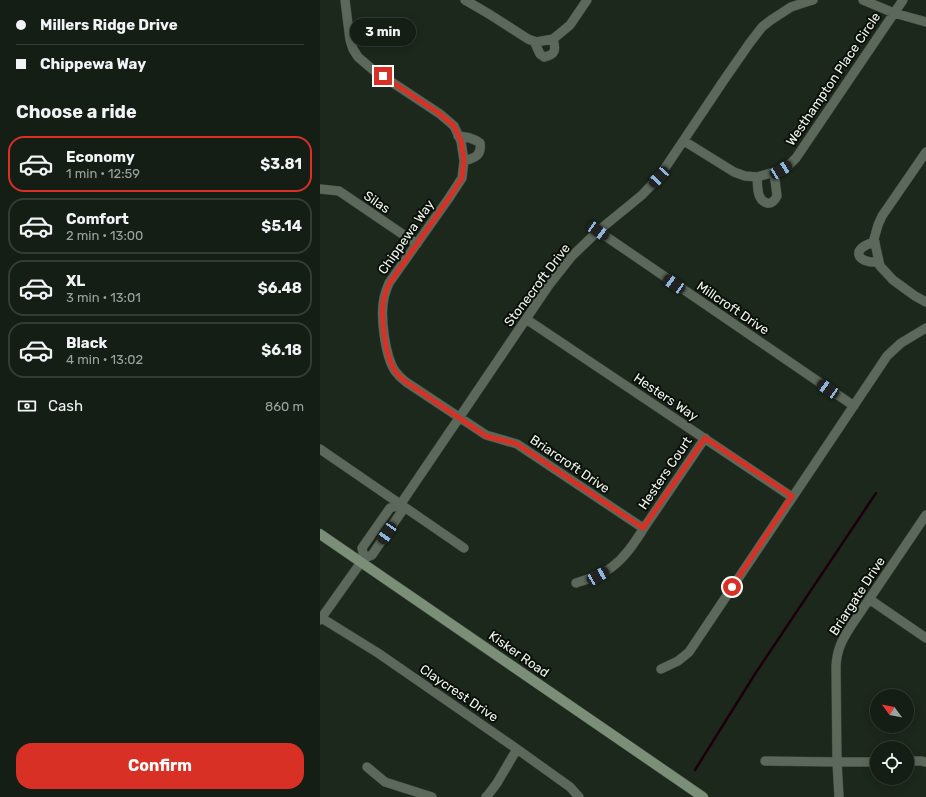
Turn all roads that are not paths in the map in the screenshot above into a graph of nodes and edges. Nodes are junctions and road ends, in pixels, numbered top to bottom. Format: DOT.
graph roads {
  1 [pos="345,0"];
  2 [pos="465,0"];
  3 [pos="587,0"];
  4 [pos="813,0"];
  5 [pos="863,0"];
  6 [pos="902,0"];
  7 [pos="894,13"];
  8 [pos="926,22"];
  9 [pos="553,39"];
  10 [pos="534,41"];
  11 [pos="458,136"];
  12 [pos="684,141"];
  13 [pos="926,152"];
  14 [pos="464,160"];
  15 [pos="774,172"];
  16 [pos="757,177"];
  17 [pos="320,189"];
  18 [pos="598,231"];
  19 [pos="875,242"];
  20 [pos="416,244"];
  21 [pos="879,262"];
  22 [pos="926,302"];
  23 [pos="526,319"];
  24 [pos="926,328"];
  25 [pos="854,406"];
  26 [pos="458,418"];
  27 [pos="705,438"];
  28 [pos="320,450"];
  29 [pos="792,496"];
  30 [pos="400,505"];
  31 [pos="926,515"];
  32 [pos="643,528"];
  33 [pos="320,534"];
  34 [pos="464,548"];
  35 [pos="362,560"];
  36 [pos="576,583"];
  37 [pos="869,600"];
  38 [pos="321,618"];
  39 [pos="926,638"];
  40 [pos="661,669"];
  41 [pos="517,749"];
  42 [pos="914,760"];
  43 [pos="766,761"];
  44 [pos="837,762"];
  45 [pos="870,762"];
  46 [pos="926,762"];
  47 [pos="367,767"];
  48 [pos="432,797"];
  49 [pos="486,797"];
  50 [pos="579,797"];
  51 [pos="703,797"];
  52 [pos="839,797"];
  1 -- 11 [label="street, Chippewa Way"];
  2 -- 10 [label="street"];
  3 -- 9 [label="street"];
  4 -- 12 [label="street, Stonecroft Drive"];
  5 -- 7 [label="street"];
  6 -- 7 [label="street, Westhampton Place Circle"];
  7 -- 8 [label="street"];
  7 -- 15 [label="street, Westhampton Place Circle"];
  9 -- 10 [label="street"];
  9 -- 10 [label="street"];
  11 -- 14 [label="street, Chippewa Way"];
  11 -- 14 [label="street"];
  12 -- 16 [label="street, Westhampton Place Circle"];
  12 -- 18 [label="street, Stonecroft Drive"];
  13 -- 19 [label="street"];
  14 -- 20 [label="street, Chippewa Way"];
  15 -- 16 [label="street, Westhampton Place Circle"];
  15 -- 16 [label="street"];
  17 -- 20 [label="street, Silas"];
  18 -- 23 [label="street, Stonecroft Drive"];
  18 -- 25 [label="street, Millcroft Drive"];
  19 -- 21 [label="street"];
  19 -- 21 [label="street"];
  20 -- 26 [label="street, Chippewa Way"];
  21 -- 22 [label="street"];
  23 -- 26 [label="street, Stonecroft Drive"];
  23 -- 27 [label="street, Hesters Way"];
  24 -- 25 [label="street"];
  25 -- 29 [label="street"];
  26 -- 30 [label="street, Stonecroft Drive"];
  26 -- 32 [label="street, Briarcroft Drive"];
  27 -- 29 [label="street, Hesters Way"];
  27 -- 32 [label="street, Hesters Court"];
  28 -- 30 [label="street"];
  29 -- 40 [label="street"];
  30 -- 34 [label="street"];
  30 -- 35 [label="street, Stonecroft Drive"];
  31 -- 37 [label="street, Briargate Drive"];
  32 -- 36 [label="street, Hesters Court"];
  33 -- 35 [label="main road, Kisker Road"];
  35 -- 38 [label="street"];
  35 -- 51 [label="main road, Kisker Road"];
  37 -- 39 [label="street"];
  37 -- 44 [label="street, Briargate Drive"];
  38 -- 41 [label="street, Claycrest Drive"];
  41 -- 49 [label="street"];
  41 -- 50 [label="street, Claycrest Drive"];
  42 -- 46 [label="street"];
  43 -- 44 [label="street"];
  44 -- 45 [label="street"];
  44 -- 52 [label="street, Briargate Drive"];
  47 -- 48 [label="street"];
}
